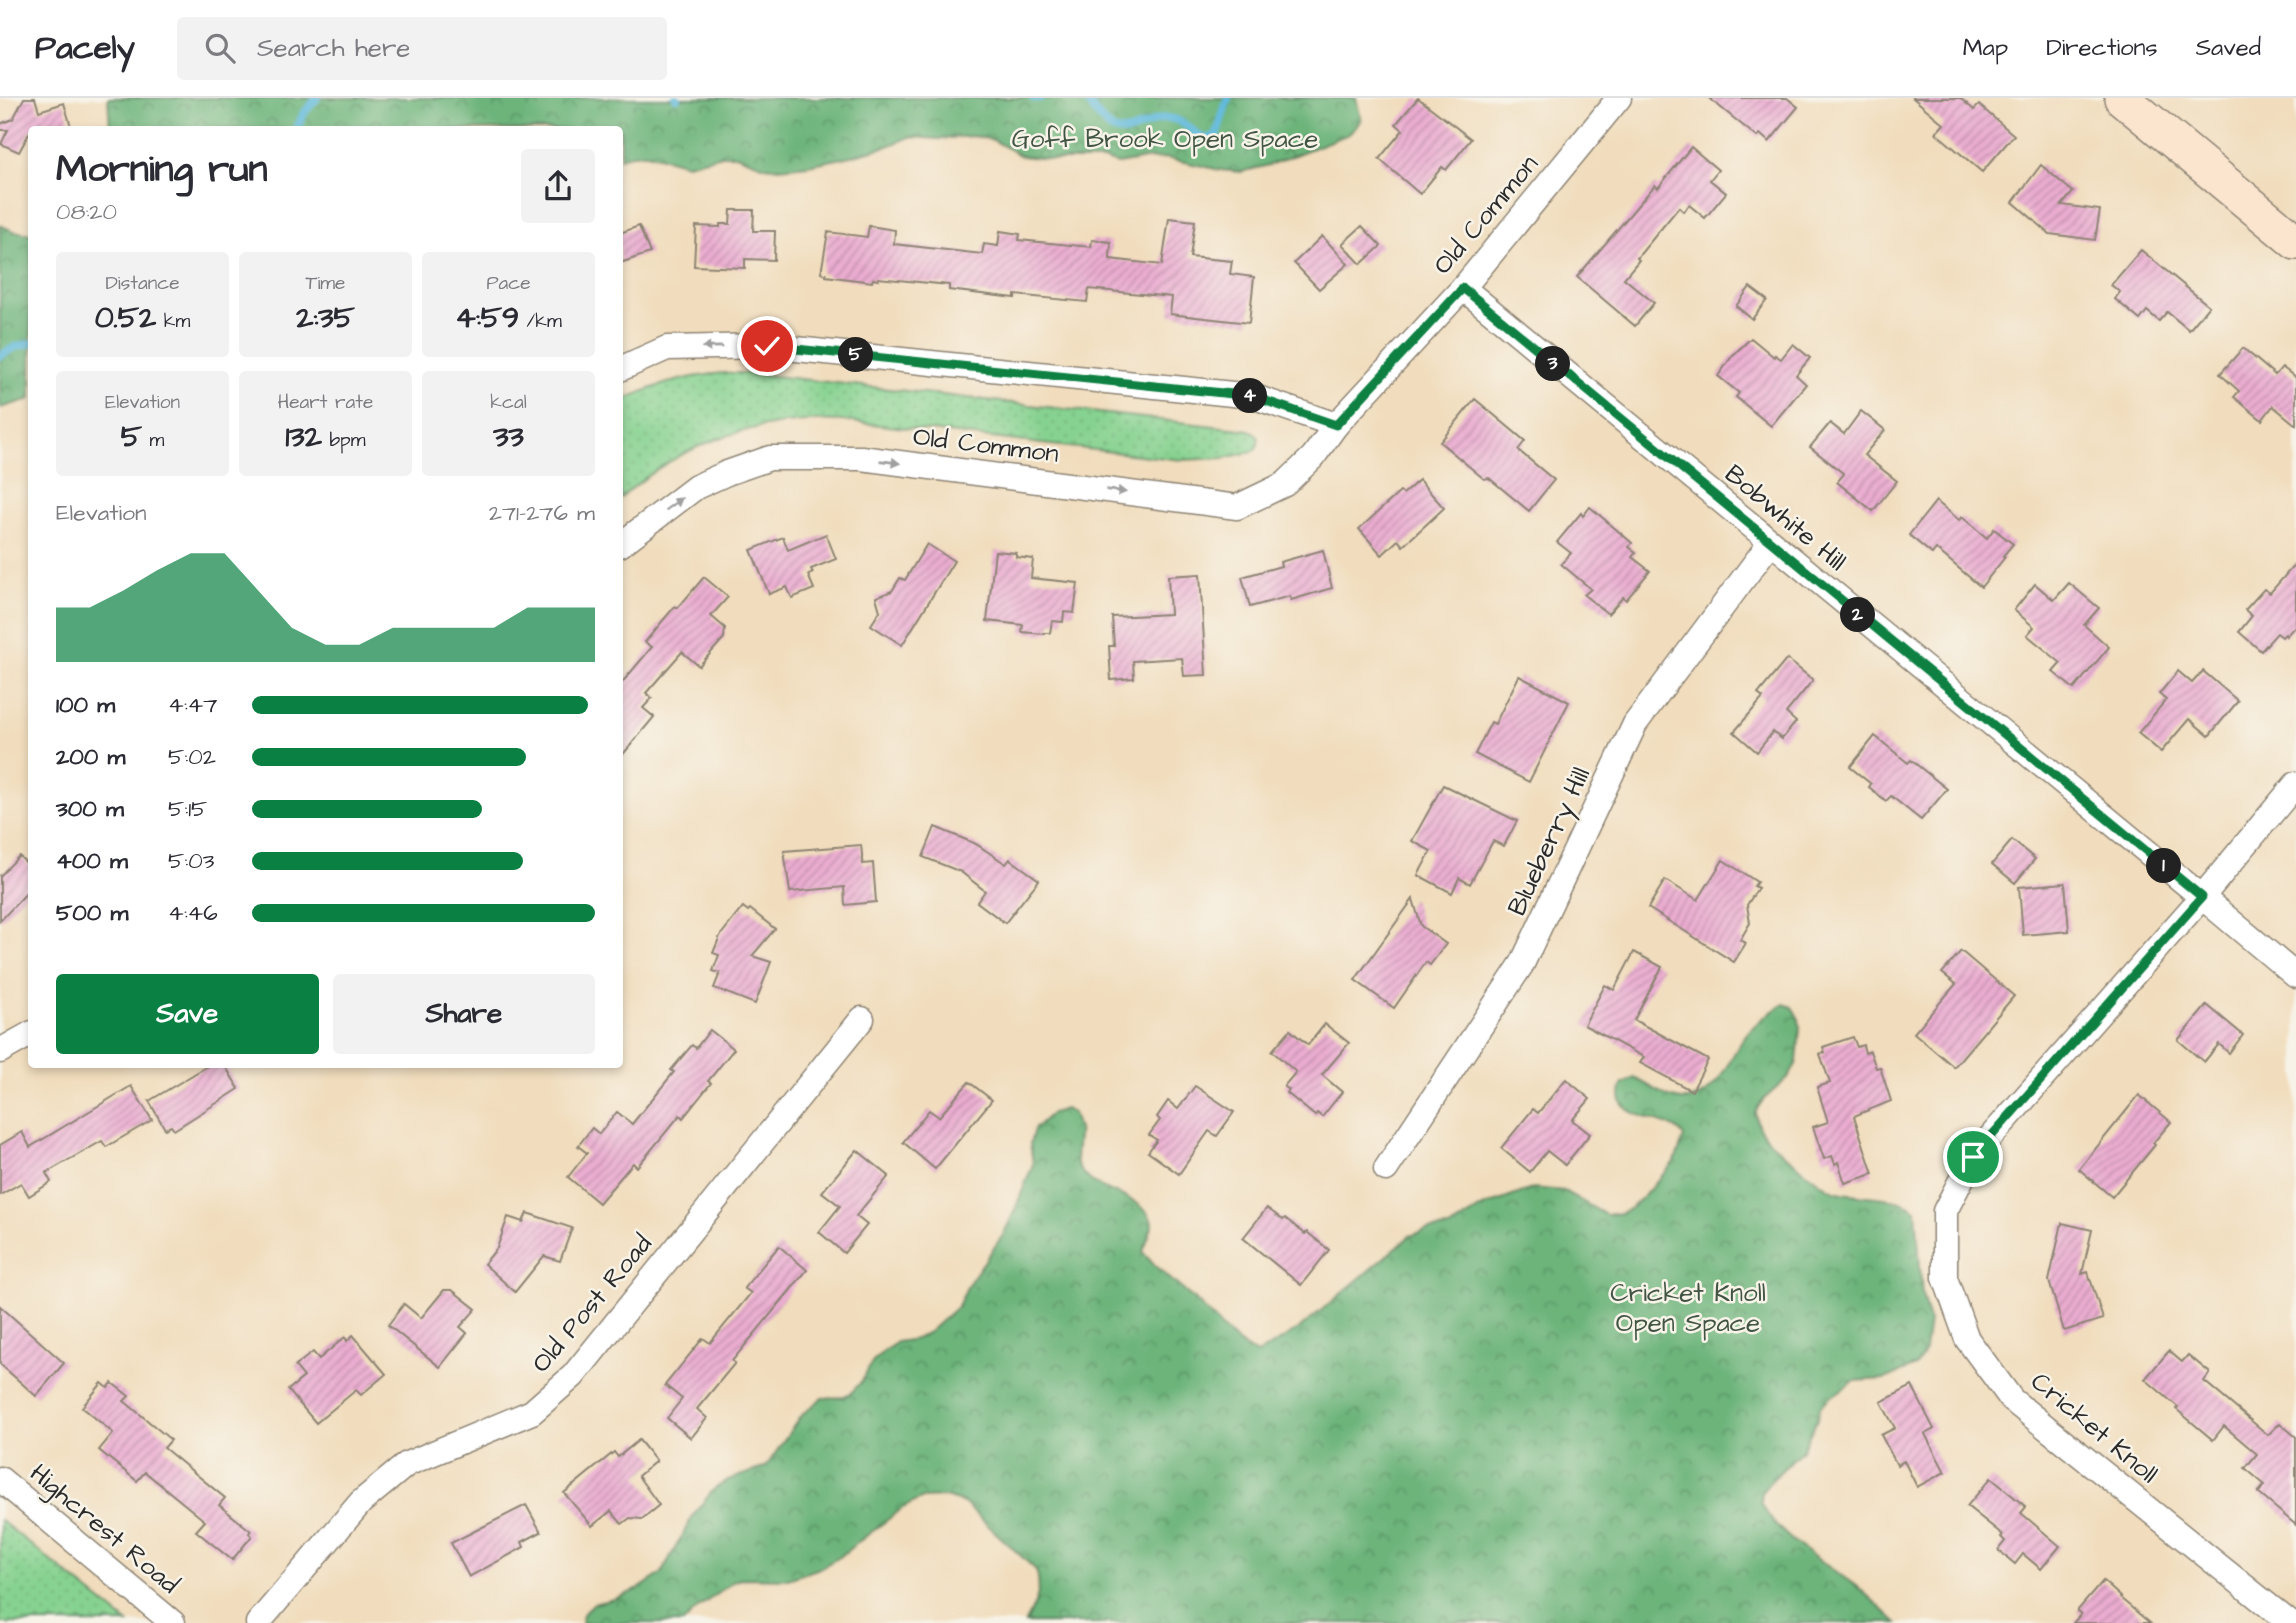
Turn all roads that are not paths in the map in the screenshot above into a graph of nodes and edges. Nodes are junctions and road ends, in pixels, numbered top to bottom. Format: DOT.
graph roads {
  1 [pos="1619,98"];
  2 [pos="2122,98"];
  3 [pos="2296,242"];
  4 [pos="1463,288"];
  5 [pos="623,368"];
  6 [pos="1336,425"];
  7 [pos="623,543"];
  8 [pos="1770,543"];
  9 [pos="2296,784"];
  10 [pos="2202,897"];
  11 [pos="2296,976"];
  12 [pos="862,1019"];
  13 [pos="1386,1169"];
  14 [pos="0,1479"];
  15 [pos="173,1623"];
  16 [pos="258,1623"];
  17 [pos="2290,1623"];
  1 -- 4 [label="street, Old Common"];
  2 -- 3 [label="main road"];
  4 -- 6 [label="street, Old Common"];
  4 -- 8 [label="street, Bobwhite Hill"];
  6 -- 5 [label="street, one-way"];
  7 -- 6 [label="street, Old Common, one-way"];
  8 -- 10 [label="street, Bobwhite Hill"];
  8 -- 13 [label="street, Blueberry Hill"];
  9 -- 10 [label="street, Cricket Knoll"];
  10 -- 11 [label="street"];
  10 -- 17 [label="street, Cricket Knoll"];
  12 -- 16 [label="street, Old Post Road"];
  14 -- 15 [label="street, Highcrest Road"];
}
